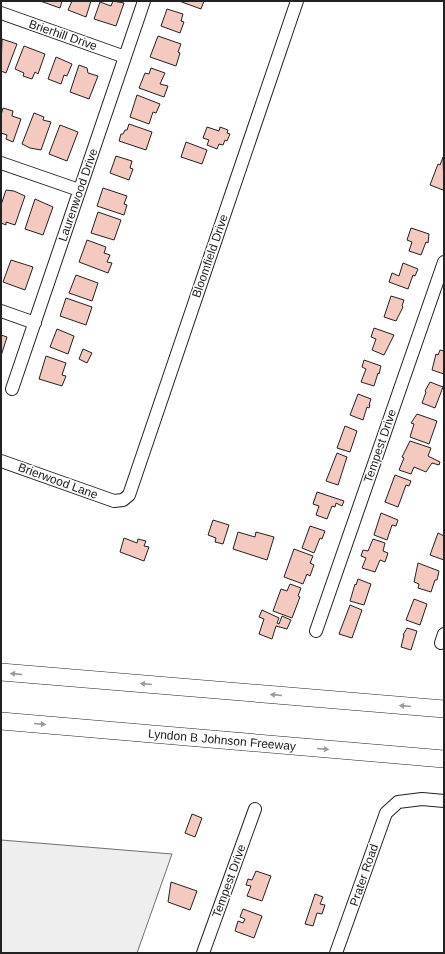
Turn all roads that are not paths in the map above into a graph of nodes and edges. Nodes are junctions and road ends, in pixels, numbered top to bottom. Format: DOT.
graph roads {
  1 [pos="144,1"];
  2 [pos="297,1"];
  3 [pos="1,13"];
  4 [pos="125,57"];
  5 [pos="1,163"];
  6 [pos="79,190"];
  7 [pos="444,262"];
  8 [pos="1,311"];
  9 [pos="35,323"];
  10 [pos="12,389"];
  11 [pos="1,461"];
  12 [pos="114,502"];
  13 [pos="316,631"];
  14 [pos="1,672"];
  15 [pos="444,709"];
  16 [pos="1,721"];
  17 [pos="444,759"];
  18 [pos="444,801"];
  19 [pos="255,809"];
  20 [pos="203,953"];
  21 [pos="336,953"];
  1 -- 4 [label="street, Laurenwood Drive"];
  2 -- 12 [label="street, Bloomfield Drive"];
  3 -- 4 [label="street, Brierhill Drive"];
  4 -- 6 [label="street, Laurenwood Drive"];
  5 -- 6 [label="street"];
  6 -- 9 [label="street, Laurenwood Drive"];
  7 -- 13 [label="street, Tempest Drive"];
  8 -- 9 [label="street"];
  9 -- 10 [label="street, Laurenwood Drive"];
  11 -- 12 [label="street, Brierwood Lane"];
  15 -- 14 [label="highway, one-way"];
  16 -- 17 [label="highway, Lyndon B Johnson Freeway, one-way"];
  18 -- 21 [label="street, Prater Road"];
  19 -- 20 [label="street, Tempest Drive"];
}
